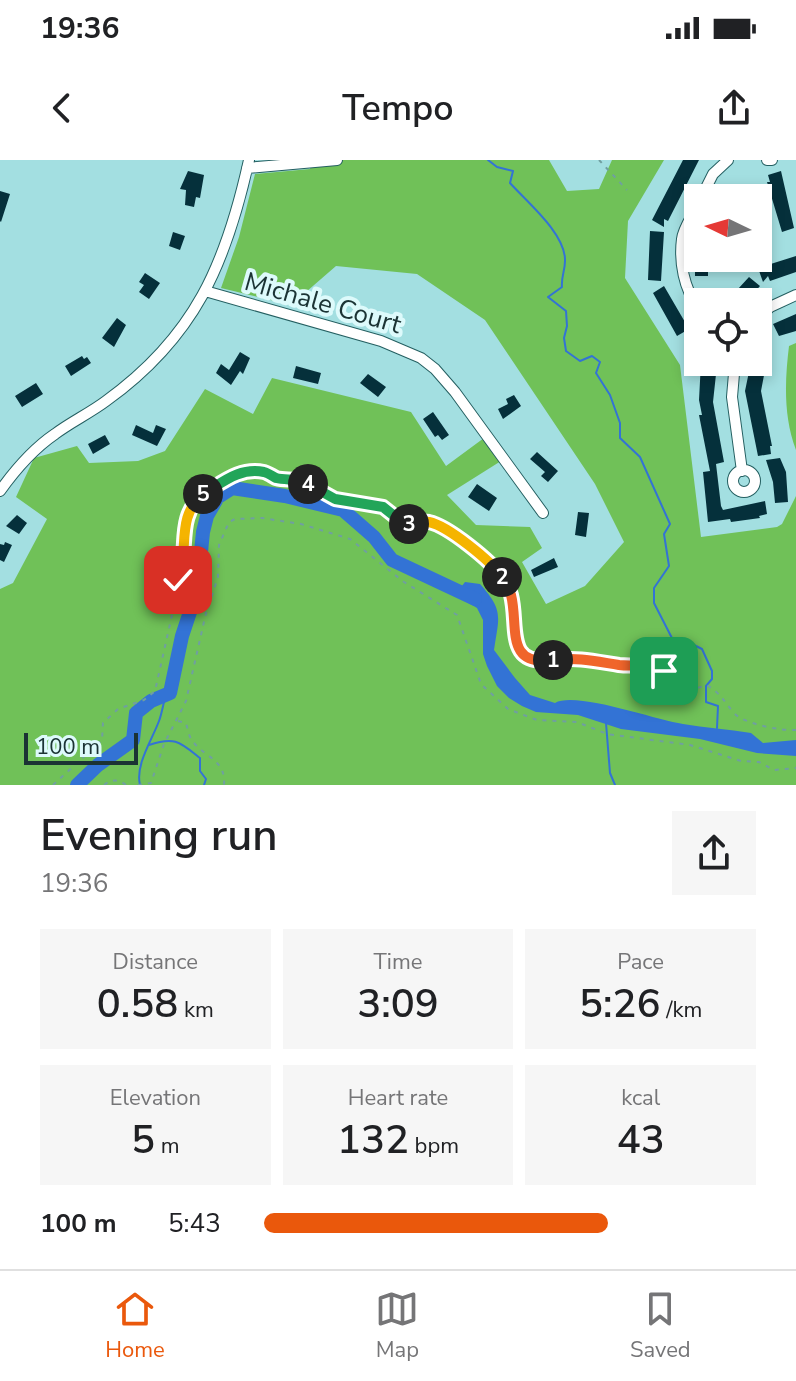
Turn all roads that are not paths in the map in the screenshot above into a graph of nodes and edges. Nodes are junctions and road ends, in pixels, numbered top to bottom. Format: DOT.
graph roads {
  1 [pos="337,160"];
  2 [pos="728,160"];
  3 [pos="248,164"];
  4 [pos="708,184"];
  5 [pos="684,233"];
  6 [pos="688,288"];
  7 [pos="205,291"];
  8 [pos="796,295"];
  9 [pos="772,306"];
  10 [pos="734,376"];
  11 [pos="742,471"];
  12 [pos="0,491"];
  13 [pos="543,513"];
  1 -- 3 [label="street"];
  2 -- 4 [label="street"];
  3 -- 7 [label="street"];
  5 -- 6 [label="street"];
  7 -- 12 [label="street"];
  7 -- 13 [label="street, Michale Court"];
  8 -- 9 [label="street"];
  10 -- 11 [label="street"];
}
